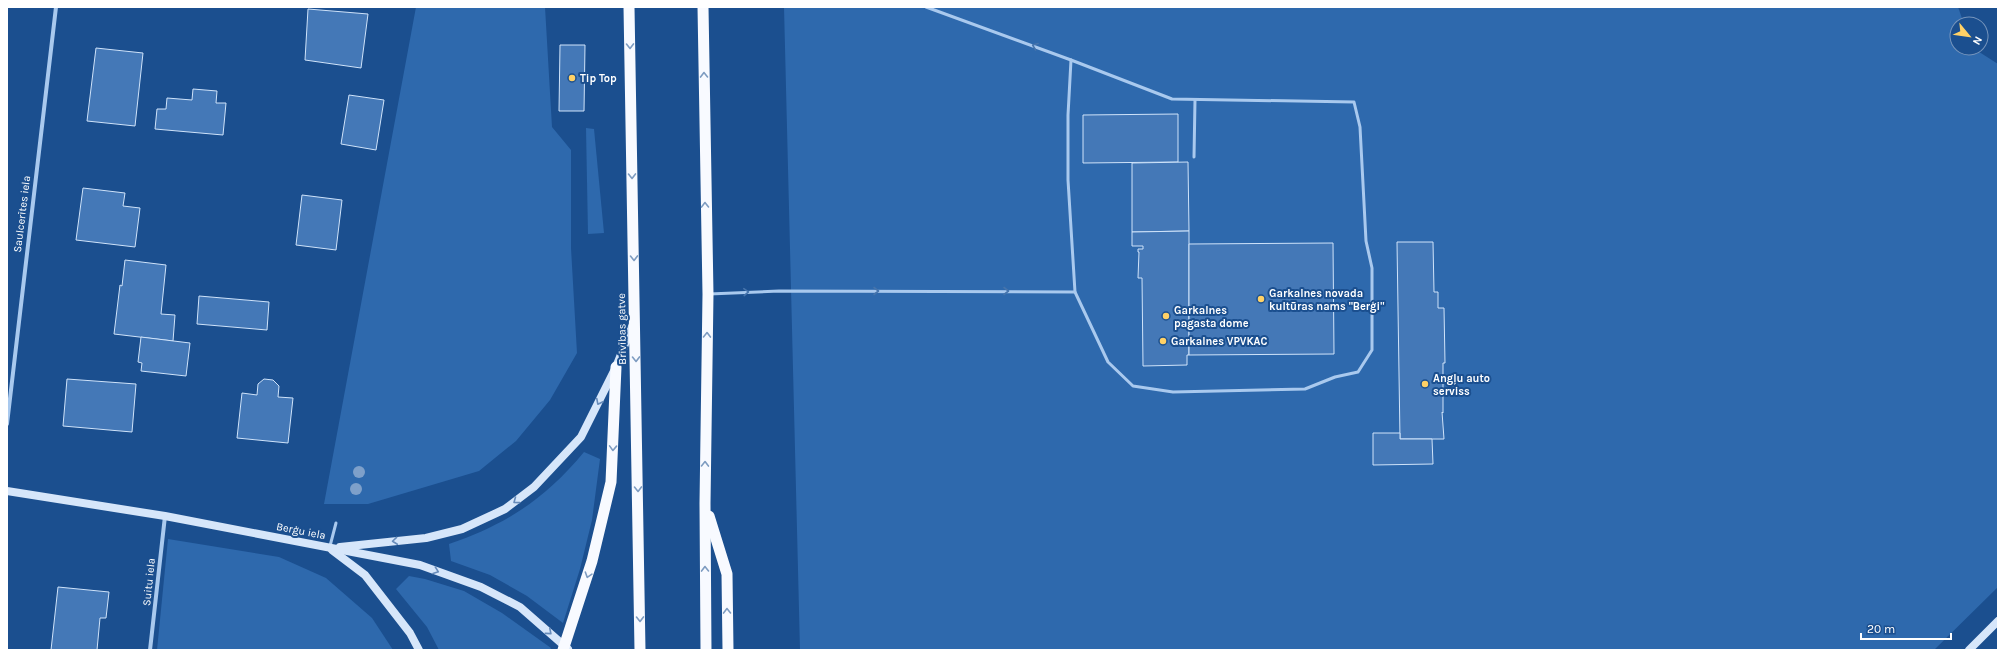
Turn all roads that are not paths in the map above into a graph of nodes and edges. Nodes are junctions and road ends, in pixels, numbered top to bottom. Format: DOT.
graph roads {
  1 [pos="56,7"];
  2 [pos="629,7"];
  3 [pos="703,7"];
  4 [pos="926,7"];
  5 [pos="1071,60"];
  6 [pos="1195,100"];
  7 [pos="1194,157"];
  8 [pos="1075,292"];
  9 [pos="708,294"];
  10 [pos="635,320"];
  11 [pos="616,367"];
  12 [pos="7,424"];
  13 [pos="7,490"];
  14 [pos="705,504"];
  15 [pos="165,516"];
  16 [pos="336,523"];
  17 [pos="330,548"];
  18 [pos="1998,621"];
  19 [pos="566,649"];
  20 [pos="150,650"];
  21 [pos="419,650"];
  22 [pos="640,650"];
  23 [pos="706,650"];
  24 [pos="728,650"];
  25 [pos="1969,650"];
  1 -- 12 [label="street, Saulcerītes iela"];
  2 -- 10 [label="highway, Brīvības gatve, one-way"];
  9 -- 3 [label="highway, one-way"];
  5 -- 4 [label="lane, one-way"];
  5 -- 6 [label="lane"];
  5 -- 8 [label="lane"];
  6 -- 7 [label="lane"];
  6 -- 8 [label="lane"];
  9 -- 8 [label="lane, one-way"];
  14 -- 9 [label="highway, one-way"];
  10 -- 11 [label="main road"];
  10 -- 22 [label="highway, Brīvības gatve, one-way"];
  11 -- 17 [label="main road, one-way"];
  11 -- 19 [label="highway, one-way"];
  13 -- 15 [label="main road, Berģu iela"];
  23 -- 14 [label="highway, one-way"];
  24 -- 14 [label="highway, one-way"];
  15 -- 17 [label="main road, Berģu iela"];
  15 -- 20 [label="street, Suitu iela"];
  16 -- 17 [label="lane"];
  17 -- 19 [label="main road, Berģu iela, one-way"];
  17 -- 21 [label="main road"];
  18 -- 25 [label="main road"];
}
